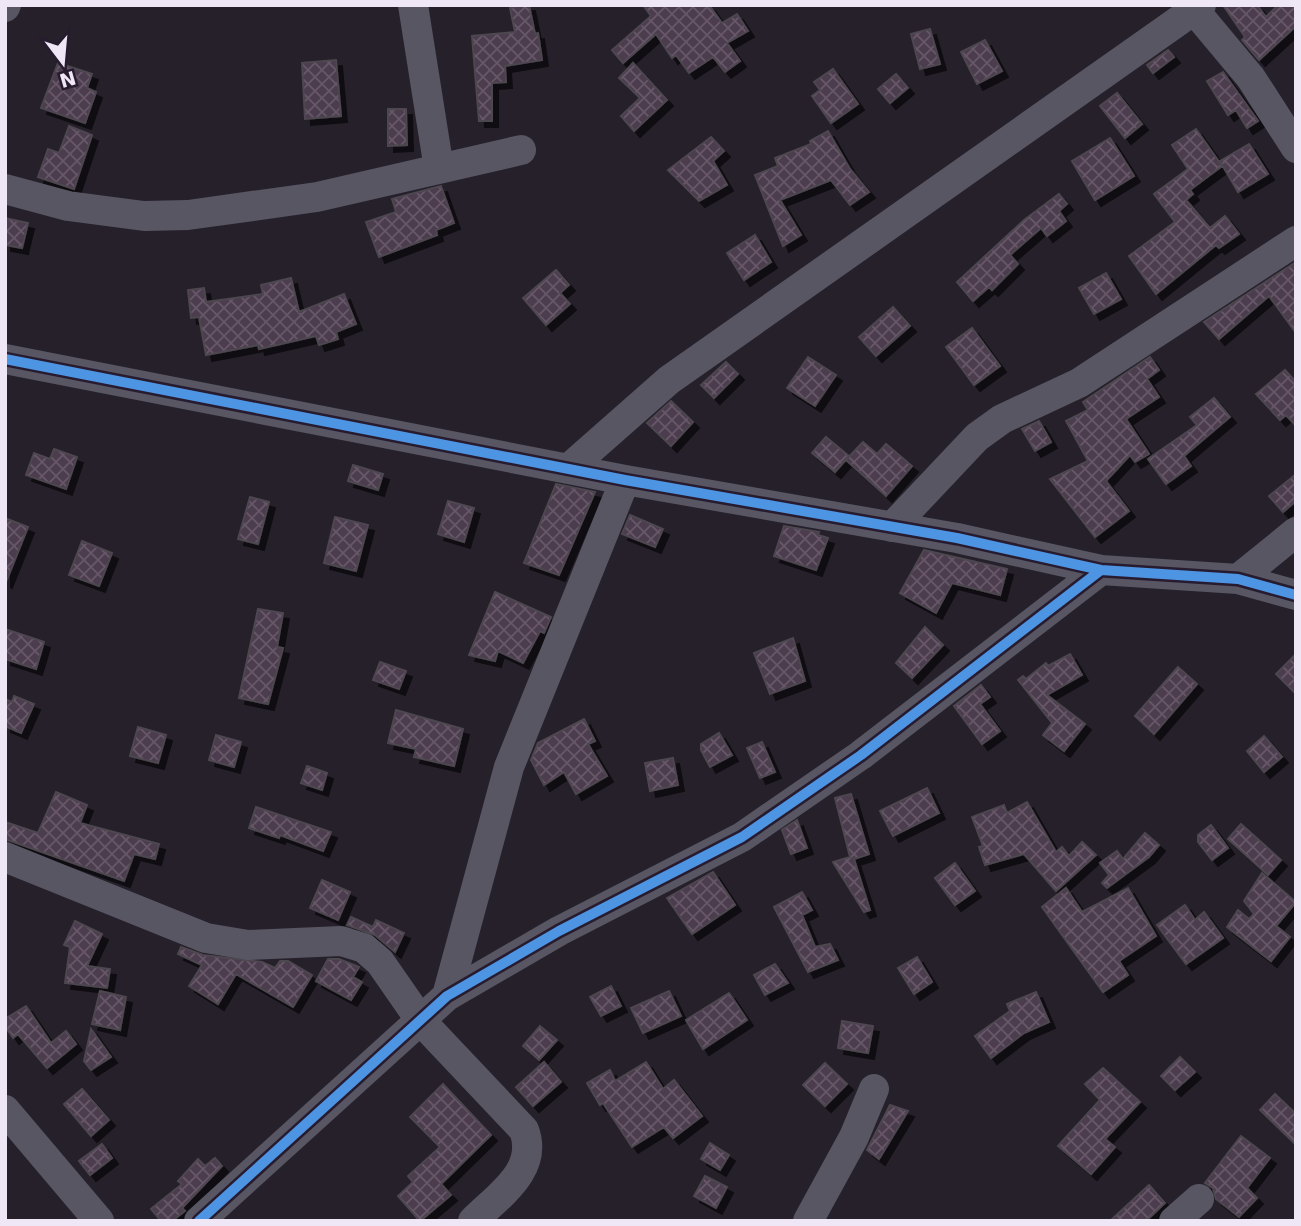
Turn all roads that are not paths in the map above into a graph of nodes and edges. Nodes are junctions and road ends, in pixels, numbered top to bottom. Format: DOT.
graph roads {
  1 [pos="413,5"];
  2 [pos="1195,7"];
  3 [pos="1296,148"];
  4 [pos="521,150"];
  5 [pos="439,169"];
  6 [pos="5,189"];
  7 [pos="1296,241"];
  8 [pos="5,359"];
  9 [pos="568,469"];
  10 [pos="625,480"];
  11 [pos="892,527"];
  12 [pos="1296,532"];
  13 [pos="1101,570"];
  14 [pos="1238,579"];
  15 [pos="1296,595"];
  16 [pos="5,856"];
  17 [pos="447,996"];
  18 [pos="421,1021"];
  19 [pos="874,1088"];
  20 [pos="5,1110"];
  21 [pos="1199,1199"];
  22 [pos="99,1221"];
  23 [pos="199,1221"];
  24 [pos="473,1221"];
  25 [pos="808,1221"];
  26 [pos="1174,1221"];
  1 -- 5 [label="street"];
  2 -- 3 [label="street"];
  2 -- 9 [label="street"];
  4 -- 5 [label="street"];
  5 -- 6 [label="street"];
  7 -- 11 [label="street"];
  8 -- 9 [label="street"];
  9 -- 10 [label="street"];
  10 -- 11 [label="street"];
  10 -- 17 [label="street"];
  11 -- 13 [label="street"];
  12 -- 14 [label="street"];
  13 -- 14 [label="street"];
  13 -- 17 [label="street"];
  14 -- 15 [label="street"];
  16 -- 18 [label="street"];
  17 -- 18 [label="street"];
  18 -- 23 [label="street"];
  18 -- 24 [label="street"];
  19 -- 25 [label="street"];
  20 -- 22 [label="street"];
  21 -- 26 [label="street"];
}
